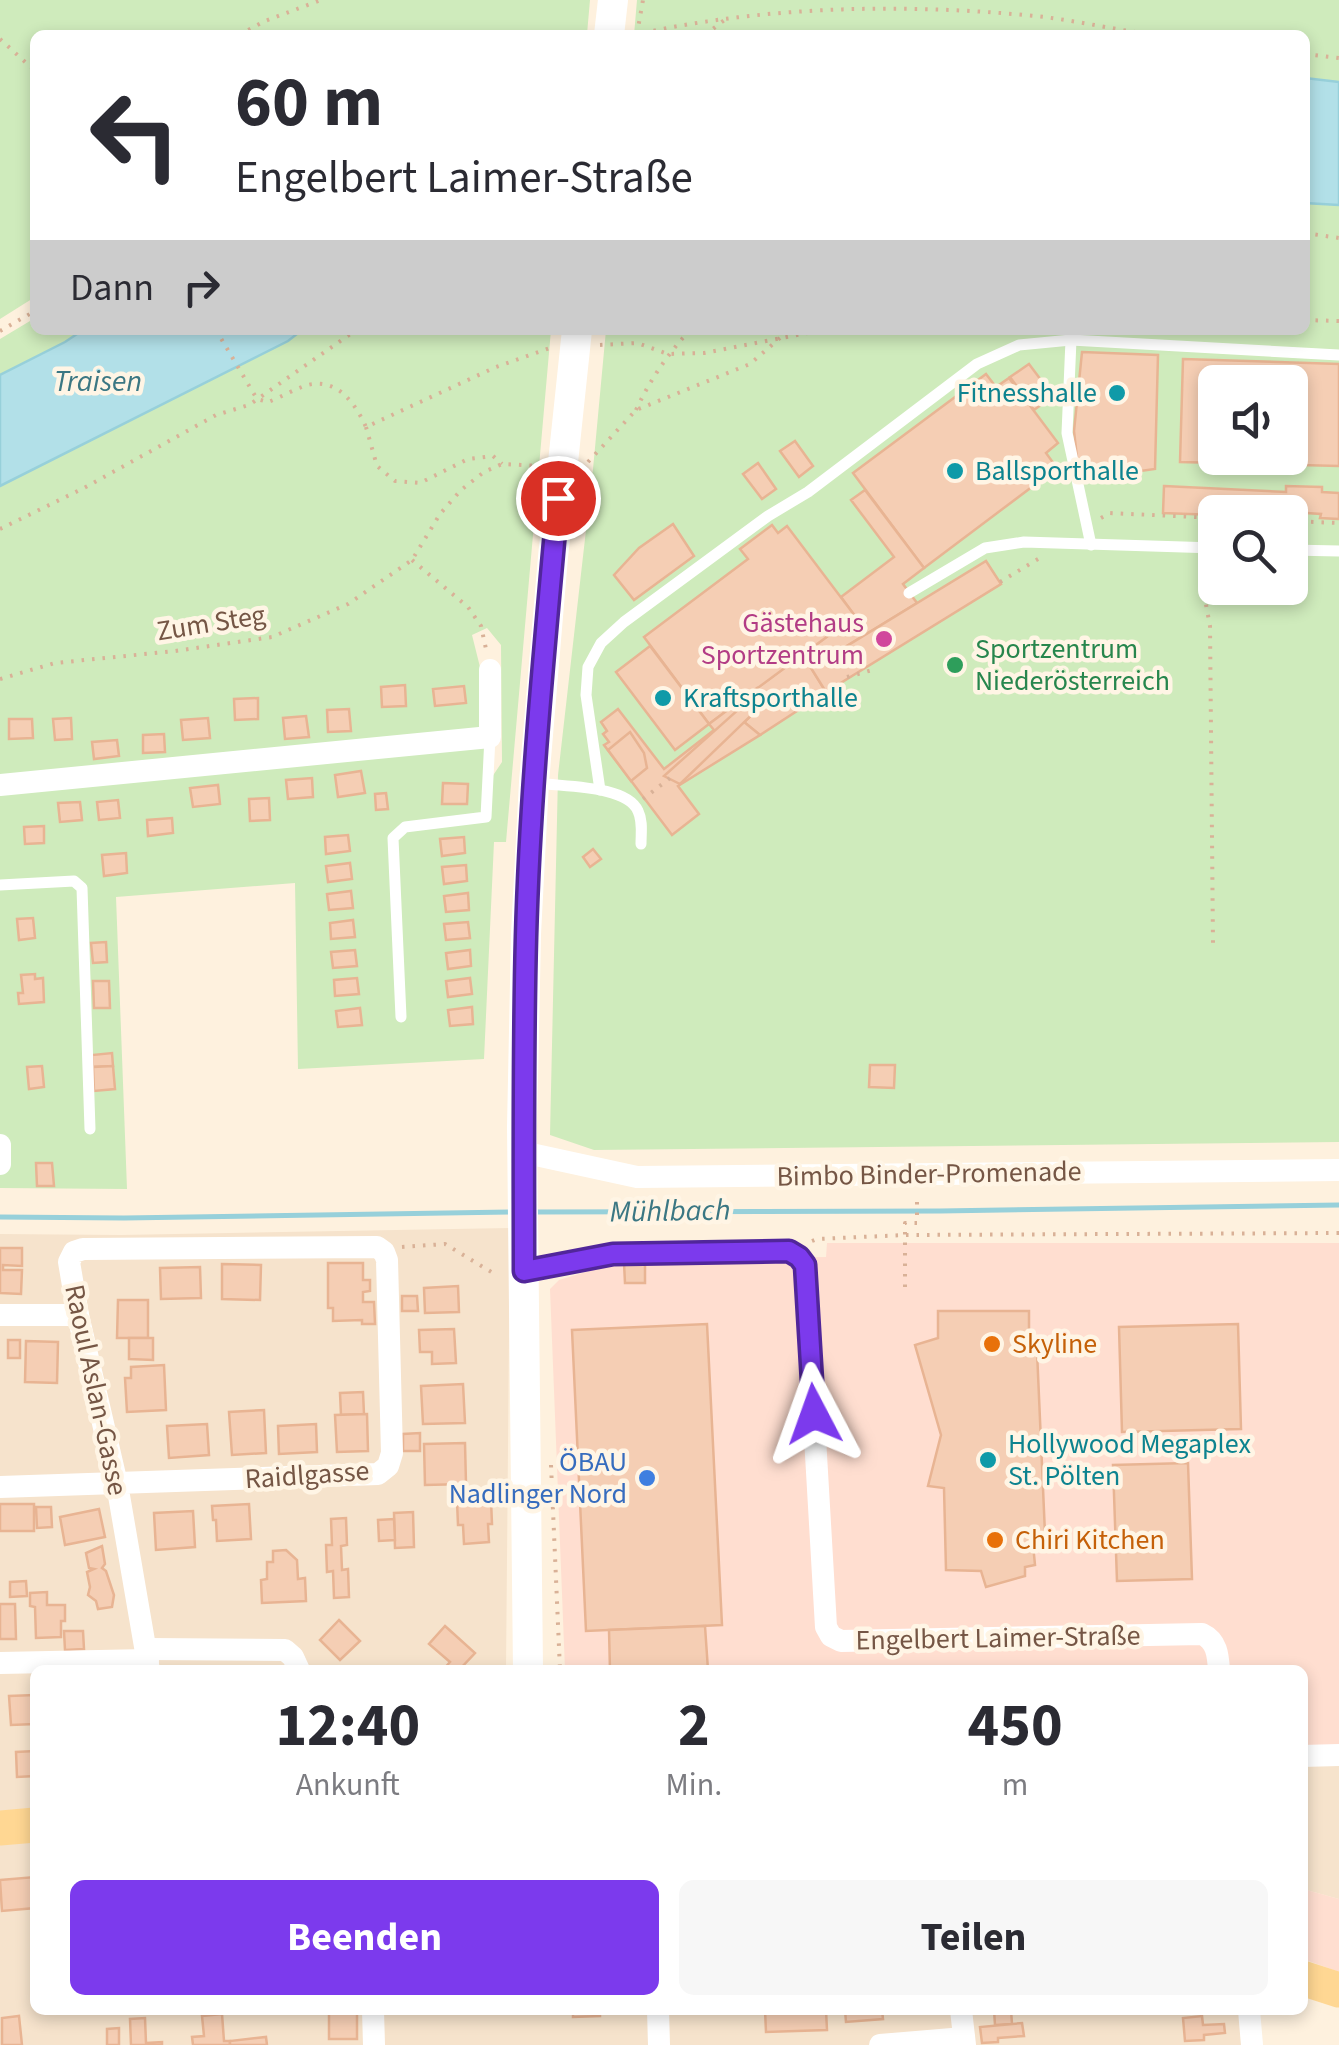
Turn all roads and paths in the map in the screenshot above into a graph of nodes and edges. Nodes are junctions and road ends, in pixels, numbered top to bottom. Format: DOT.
graph roads {
  1 [pos="321,0"];
  2 [pos="613,0"];
  3 [pos="642,0"];
  4 [pos="940,0"];
  5 [pos="939,10"];
  6 [pos="727,18"];
  7 [pos="248,30"];
  8 [pos="610,30"];
  9 [pos="636,30"];
  10 [pos="652,30"];
  11 [pos="714,30"];
  12 [pos="1125,30"];
  13 [pos="0,39"];
  14 [pos="1310,55"];
  15 [pos="1339,58"];
  16 [pos="30,66"];
  17 [pos="1310,233"];
  18 [pos="1339,238"];
  19 [pos="30,314"];
  20 [pos="1310,320"];
  21 [pos="1339,322"];
  22 [pos="0,331"];
  23 [pos="219,335"];
  24 [pos="349,335"];
  25 [pos="576,335"];
  26 [pos="685,335"];
  27 [pos="797,335"];
  28 [pos="1071,340"];
  29 [pos="608,345"];
  30 [pos="548,348"];
  31 [pos="668,354"];
  32 [pos="1339,354"];
  33 [pos="257,399"];
  34 [pos="636,410"];
  35 [pos="366,427"];
  36 [pos="502,464"];
  37 [pos="1308,522"];
  38 [pos="1339,524"];
  39 [pos="0,529"];
  40 [pos="1091,545"];
  41 [pos="1198,548"];
  42 [pos="1308,550"];
  43 [pos="1339,551"];
  44 [pos="909,593"];
  45 [pos="1206,605"];
  46 [pos="490,670"];
  47 [pos="876,670"];
  48 [pos="847,677"];
  49 [pos="0,680"];
  50 [pos="490,737"];
  51 [pos="670,778"];
  52 [pos="534,782"];
  53 [pos="0,785"];
  54 [pos="600,790"];
  55 [pos="636,805"];
  56 [pos="641,844"];
  57 [pos="0,885"];
  58 [pos="1213,944"];
  59 [pos="401,1017"];
  60 [pos="90,1129"];
  61 [pos="0,1145"];
  62 [pos="522,1152"];
  63 [pos="0,1164"];
  64 [pos="1339,1170"];
  65 [pos="917,1196"];
  66 [pos="1339,1233"];
  67 [pos="905,1236"];
  68 [pos="789,1251"];
  69 [pos="382,1253"];
  70 [pos="525,1275"];
  71 [pos="906,1287"];
  72 [pos="0,1315"];
  73 [pos="78,1315"];
  74 [pos="117,1484"];
  75 [pos="0,1487"];
  76 [pos="525,1546"];
  77 [pos="148,1660"];
  78 [pos="1219,1661"];
  79 [pos="0,1663"];
  80 [pos="297,1665"];
  81 [pos="528,1665"];
  82 [pos="538,1665"];
  83 [pos="1308,1756"];
  84 [pos="1339,1756"];
  85 [pos="30,1826"];
  86 [pos="0,1828"];
  87 [pos="1308,1980"];
  88 [pos="1339,1990"];
  89 [pos="373,2015"];
  90 [pos="658,2015"];
  91 [pos="961,2015"];
  92 [pos="1249,2015"];
  93 [pos="964,2042"];
  94 [pos="374,2045"];
  95 [pos="660,2045"];
  96 [pos="880,2045"];
  97 [pos="1252,2045"];
  1 -- 7 [label="path"];
  2 -- 8 [label="street"];
  3 -- 9 [label="path"];
  4 -- 5 [label="path"];
  5 -- 6 [label="path"];
  5 -- 12 [label="path"];
  6 -- 10 [label="path"];
  6 -- 11 [label="path"];
  13 -- 16 [label="path"];
  14 -- 15 [label="path"];
  17 -- 18 [label="path"];
  19 -- 22 [label="path"];
  20 -- 21 [label="path"];
  23 -- 33 [label="path"];
  24 -- 33 [label="path"];
  25 -- 52 [label="street"];
  26 -- 31 [label="path"];
  27 -- 31 [label="path"];
  28 -- 32 [label="lane"];
  28 -- 40 [label="lane"];
  28 -- 54 [label="lane"];
  29 -- 31 [label="path"];
  30 -- 35 [label="path"];
  31 -- 34 [label="path"];
  33 -- 35 [label="path"];
  33 -- 39 [label="path"];
  35 -- 36 [label="path"];
  37 -- 38 [label="path"];
  40 -- 41 [label="lane"];
  40 -- 44 [label="lane"];
  42 -- 43 [label="lane"];
  45 -- 58 [label="path"];
  46 -- 49 [label="path, Zum Steg"];
  46 -- 50 [label="street"];
  47 -- 48 [label="path"];
  50 -- 53 [label="street"];
  50 -- 59 [label="lane"];
  51 -- 55 [label="path"];
  52 -- 54 [label="lane"];
  52 -- 62 [label="street"];
  54 -- 55 [label="lane"];
  55 -- 56 [label="lane"];
  57 -- 60 [label="lane"];
  61 -- 63 [label="street"];
  62 -- 64 [label="street, Bimbo Binder-Promenade"];
  62 -- 70 [label="street"];
  65 -- 67 [label="path"];
  66 -- 67 [label="path"];
  67 -- 68 [label="path"];
  67 -- 71 [label="path"];
  68 -- 70 [label="street"];
  68 -- 78 [label="street, Engelbert Laimer-Straße"];
  69 -- 70 [label="path"];
  69 -- 73 [label="street, Raoul Aslan-Gasse"];
  69 -- 74 [label="street, Raidlgasse"];
  70 -- 76 [label="street"];
  72 -- 73 [label="street"];
  73 -- 74 [label="street, Raoul Aslan-Gasse"];
  74 -- 75 [label="street, Raidlgasse"];
  74 -- 77 [label="street, Raoul Aslan-Gasse"];
  76 -- 81 [label="street"];
  76 -- 82 [label="street"];
  77 -- 79 [label="street"];
  77 -- 80 [label="street"];
  83 -- 84 [label="street"];
  85 -- 86 [label="main road"];
  87 -- 88 [label="main road"];
  89 -- 94 [label="street"];
  90 -- 95 [label="street"];
  91 -- 93 [label="street"];
  92 -- 97 [label="street"];
  93 -- 96 [label="street"];
}
